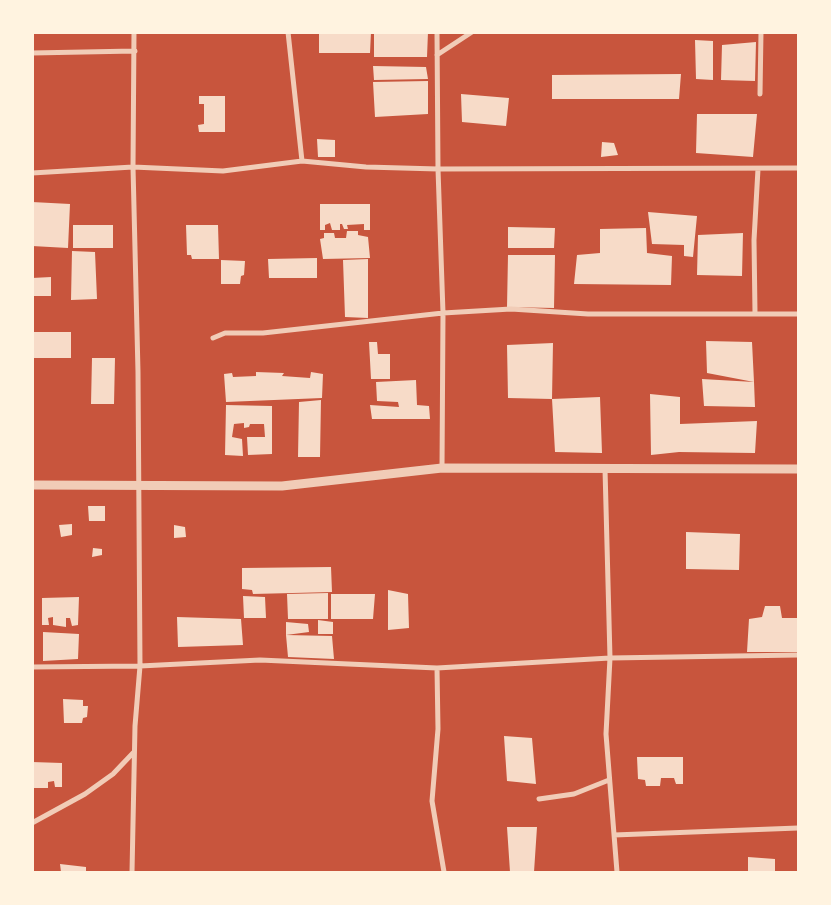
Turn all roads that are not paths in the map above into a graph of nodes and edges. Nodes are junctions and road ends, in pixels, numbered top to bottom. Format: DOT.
graph roads {
  1 [pos="134,32"];
  2 [pos="288,32"];
  3 [pos="437,32"];
  4 [pos="472,32"];
  5 [pos="761,32"];
  6 [pos="135,51"];
  7 [pos="32,53"];
  8 [pos="438,55"];
  9 [pos="760,94"];
  10 [pos="302,161"];
  11 [pos="133,167"];
  12 [pos="758,168"];
  13 [pos="798,168"];
  14 [pos="438,169"];
  15 [pos="32,173"];
  16 [pos="443,313"];
  17 [pos="756,313"];
  18 [pos="798,314"];
  19 [pos="213,338"];
  20 [pos="442,468"];
  21 [pos="605,468"];
  22 [pos="798,470"];
  23 [pos="32,485"];
  24 [pos="138,486"];
  25 [pos="798,655"];
  26 [pos="610,658"];
  27 [pos="140,666"];
  28 [pos="32,667"];
  29 [pos="437,668"];
  30 [pos="134,753"];
  31 [pos="609,780"];
  32 [pos="539,799"];
  33 [pos="32,823"];
  34 [pos="798,828"];
  35 [pos="614,835"];
  36 [pos="132,872"];
  37 [pos="444,872"];
  38 [pos="617,872"];
  1 -- 6 [label="street"];
  2 -- 10 [label="street"];
  3 -- 8 [label="street"];
  4 -- 8 [label="street"];
  5 -- 9 [label="street"];
  6 -- 7 [label="street"];
  6 -- 11 [label="street"];
  8 -- 14 [label="street"];
  10 -- 11 [label="street"];
  10 -- 14 [label="street"];
  11 -- 15 [label="street"];
  11 -- 24 [label="street"];
  12 -- 13 [label="street"];
  12 -- 14 [label="street"];
  12 -- 17 [label="street"];
  14 -- 16 [label="street"];
  16 -- 17 [label="street"];
  16 -- 19 [label="street"];
  16 -- 20 [label="street"];
  17 -- 18 [label="street"];
  20 -- 21 [label="street"];
  20 -- 24 [label="street"];
  21 -- 22 [label="street"];
  21 -- 26 [label="street"];
  23 -- 24 [label="street"];
  24 -- 27 [label="street"];
  25 -- 26 [label="street"];
  26 -- 29 [label="street"];
  26 -- 31 [label="street"];
  27 -- 28 [label="street"];
  27 -- 29 [label="street"];
  27 -- 30 [label="street"];
  29 -- 37 [label="street"];
  30 -- 33 [label="street"];
  30 -- 36 [label="street"];
  31 -- 32 [label="street"];
  31 -- 35 [label="street"];
  34 -- 35 [label="street"];
  35 -- 38 [label="street"];
}
